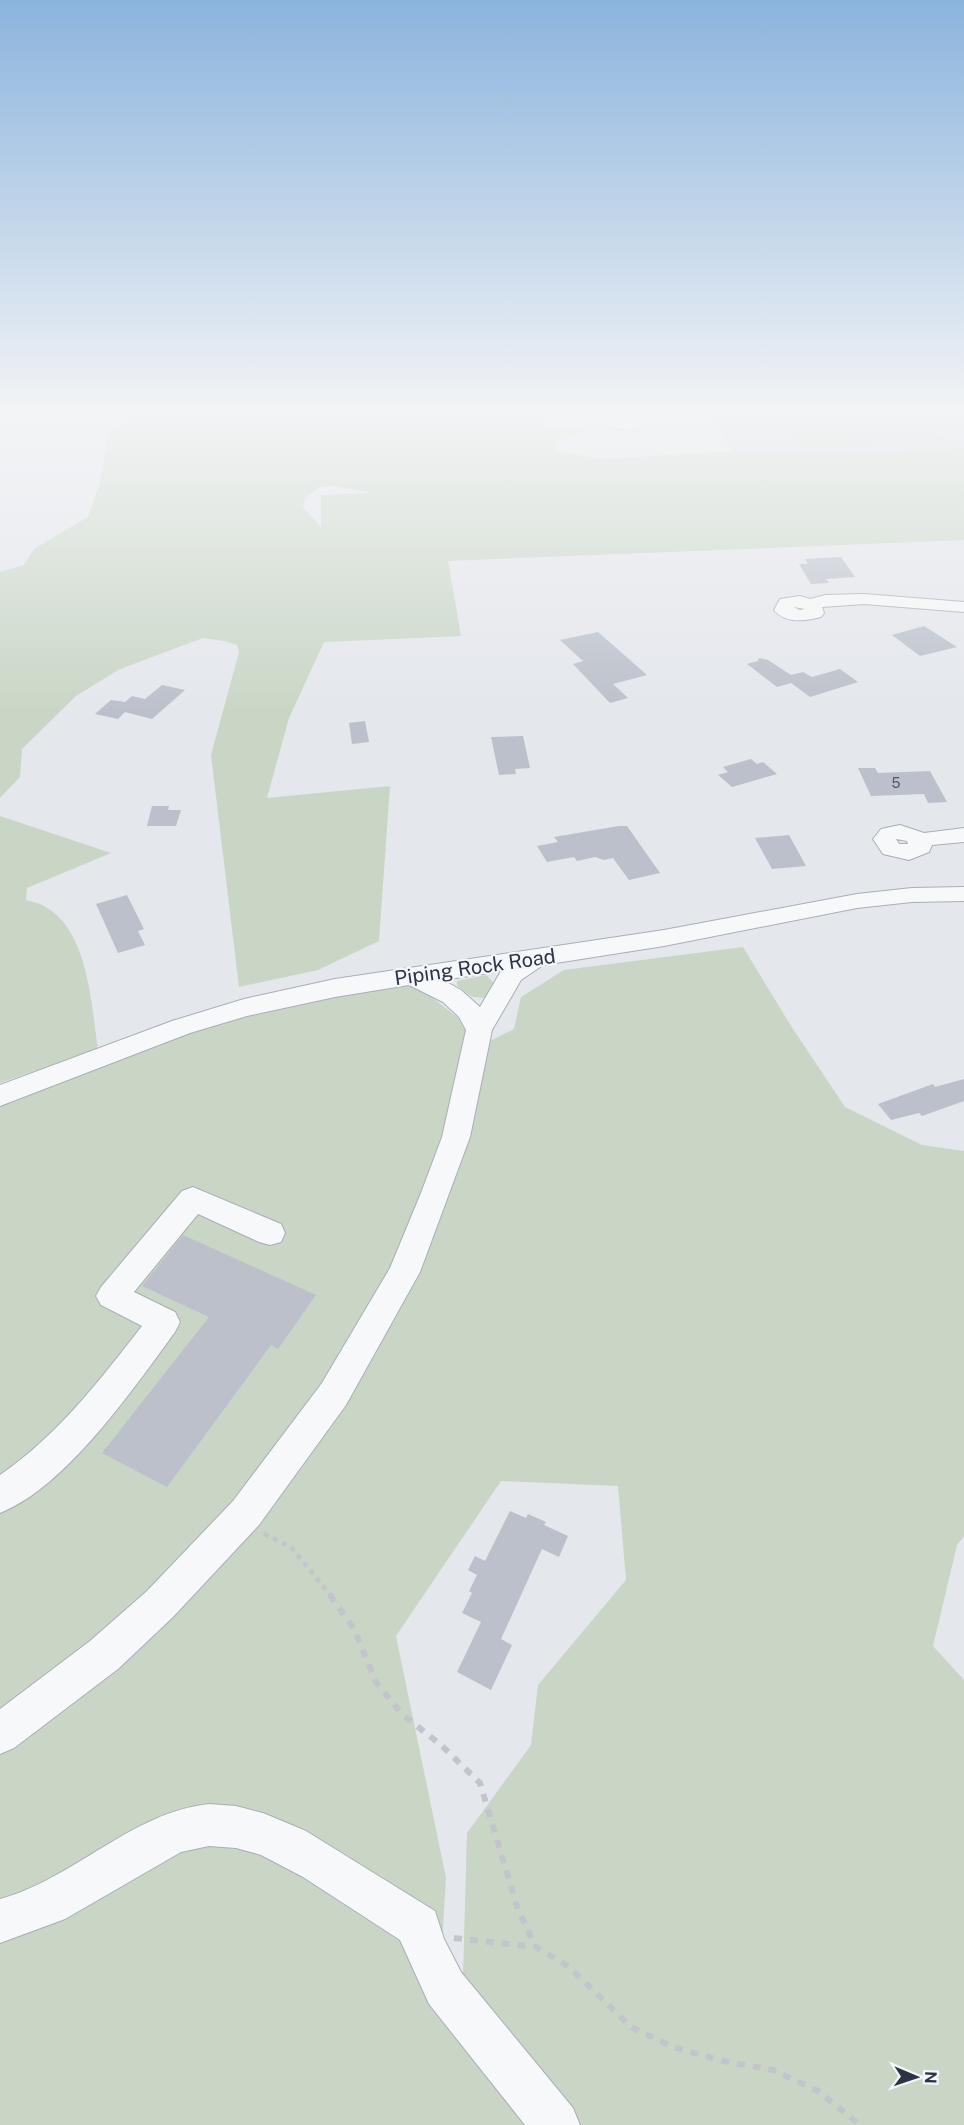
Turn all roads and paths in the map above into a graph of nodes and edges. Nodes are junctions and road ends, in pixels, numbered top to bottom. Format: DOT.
graph roads {
  1 [pos="810,603"];
  2 [pos="964,607"];
  3 [pos="964,835"];
  4 [pos="920,840"];
  5 [pos="964,894"];
  6 [pos="535,958"];
  7 [pos="411,976"];
  8 [pos="478,1030"];
  9 [pos="0,1096"];
  10 [pos="270,1233"];
  11 [pos="0,1496"];
  12 [pos="255,1529"];
  13 [pos="0,1734"];
  14 [pos="0,1921"];
  15 [pos="419,1927"];
  16 [pos="536,1947"];
  17 [pos="556,2125"];
  18 [pos="860,2125"];
  1 -- 2 [label="street"];
  3 -- 4 [label="street"];
  5 -- 6 [label="street, Piping Rock Road"];
  6 -- 7 [label="street, Piping Rock Road"];
  6 -- 8 [label="street"];
  7 -- 8 [label="street"];
  7 -- 9 [label="street, Piping Rock Road"];
  8 -- 13 [label="street"];
  10 -- 11 [label="street"];
  12 -- 16 [label="path"];
  14 -- 15 [label="street"];
  15 -- 16 [label="path"];
  15 -- 17 [label="street"];
  16 -- 18 [label="path"];
}
